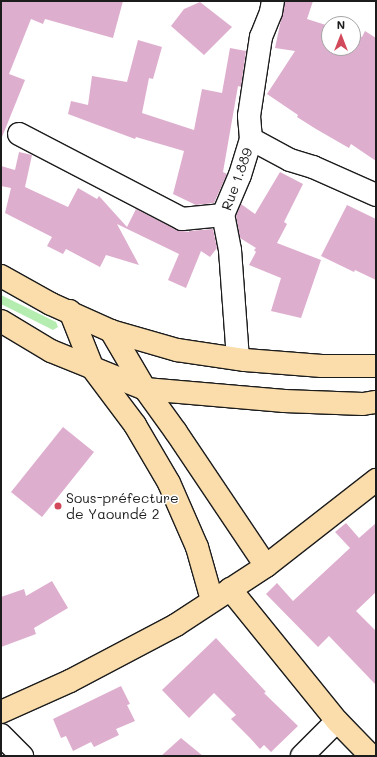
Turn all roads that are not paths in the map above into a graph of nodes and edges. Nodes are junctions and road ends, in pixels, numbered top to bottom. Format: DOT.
graph roads {
  1 [pos="274,1"];
  2 [pos="19,134"];
  3 [pos="251,139"];
  4 [pos="376,194"];
  5 [pos="223,215"];
  6 [pos="1,276"];
  7 [pos="70,311"];
  8 [pos="1,321"];
  9 [pos="111,331"];
  10 [pos="238,359"];
  11 [pos="376,366"];
  12 [pos="93,369"];
  13 [pos="145,388"];
  14 [pos="376,402"];
  15 [pos="376,480"];
  16 [pos="266,566"];
  17 [pos="221,594"];
  18 [pos="1,712"];
  19 [pos="337,721"];
  20 [pos="1,735"];
  21 [pos="22,756"];
  22 [pos="302,756"];
  23 [pos="371,756"];
  1 -- 3 [label="street, Rue 1.889"];
  2 -- 5 [label="street"];
  3 -- 4 [label="street"];
  3 -- 5 [label="street, Rue 1.889"];
  5 -- 10 [label="street, Rue 1.889"];
  6 -- 7 [label="main road"];
  7 -- 9 [label="main road"];
  7 -- 12 [label="main road"];
  8 -- 12 [label="main road"];
  9 -- 10 [label="main road"];
  9 -- 13 [label="main road"];
  10 -- 11 [label="main road"];
  12 -- 13 [label="main road"];
  12 -- 17 [label="main road"];
  13 -- 14 [label="main road"];
  13 -- 16 [label="main road"];
  15 -- 16 [label="main road"];
  16 -- 17 [label="main road"];
  17 -- 18 [label="main road"];
  17 -- 19 [label="main road"];
  19 -- 22 [label="street"];
  19 -- 23 [label="main road"];
  20 -- 21 [label="street"];
}
